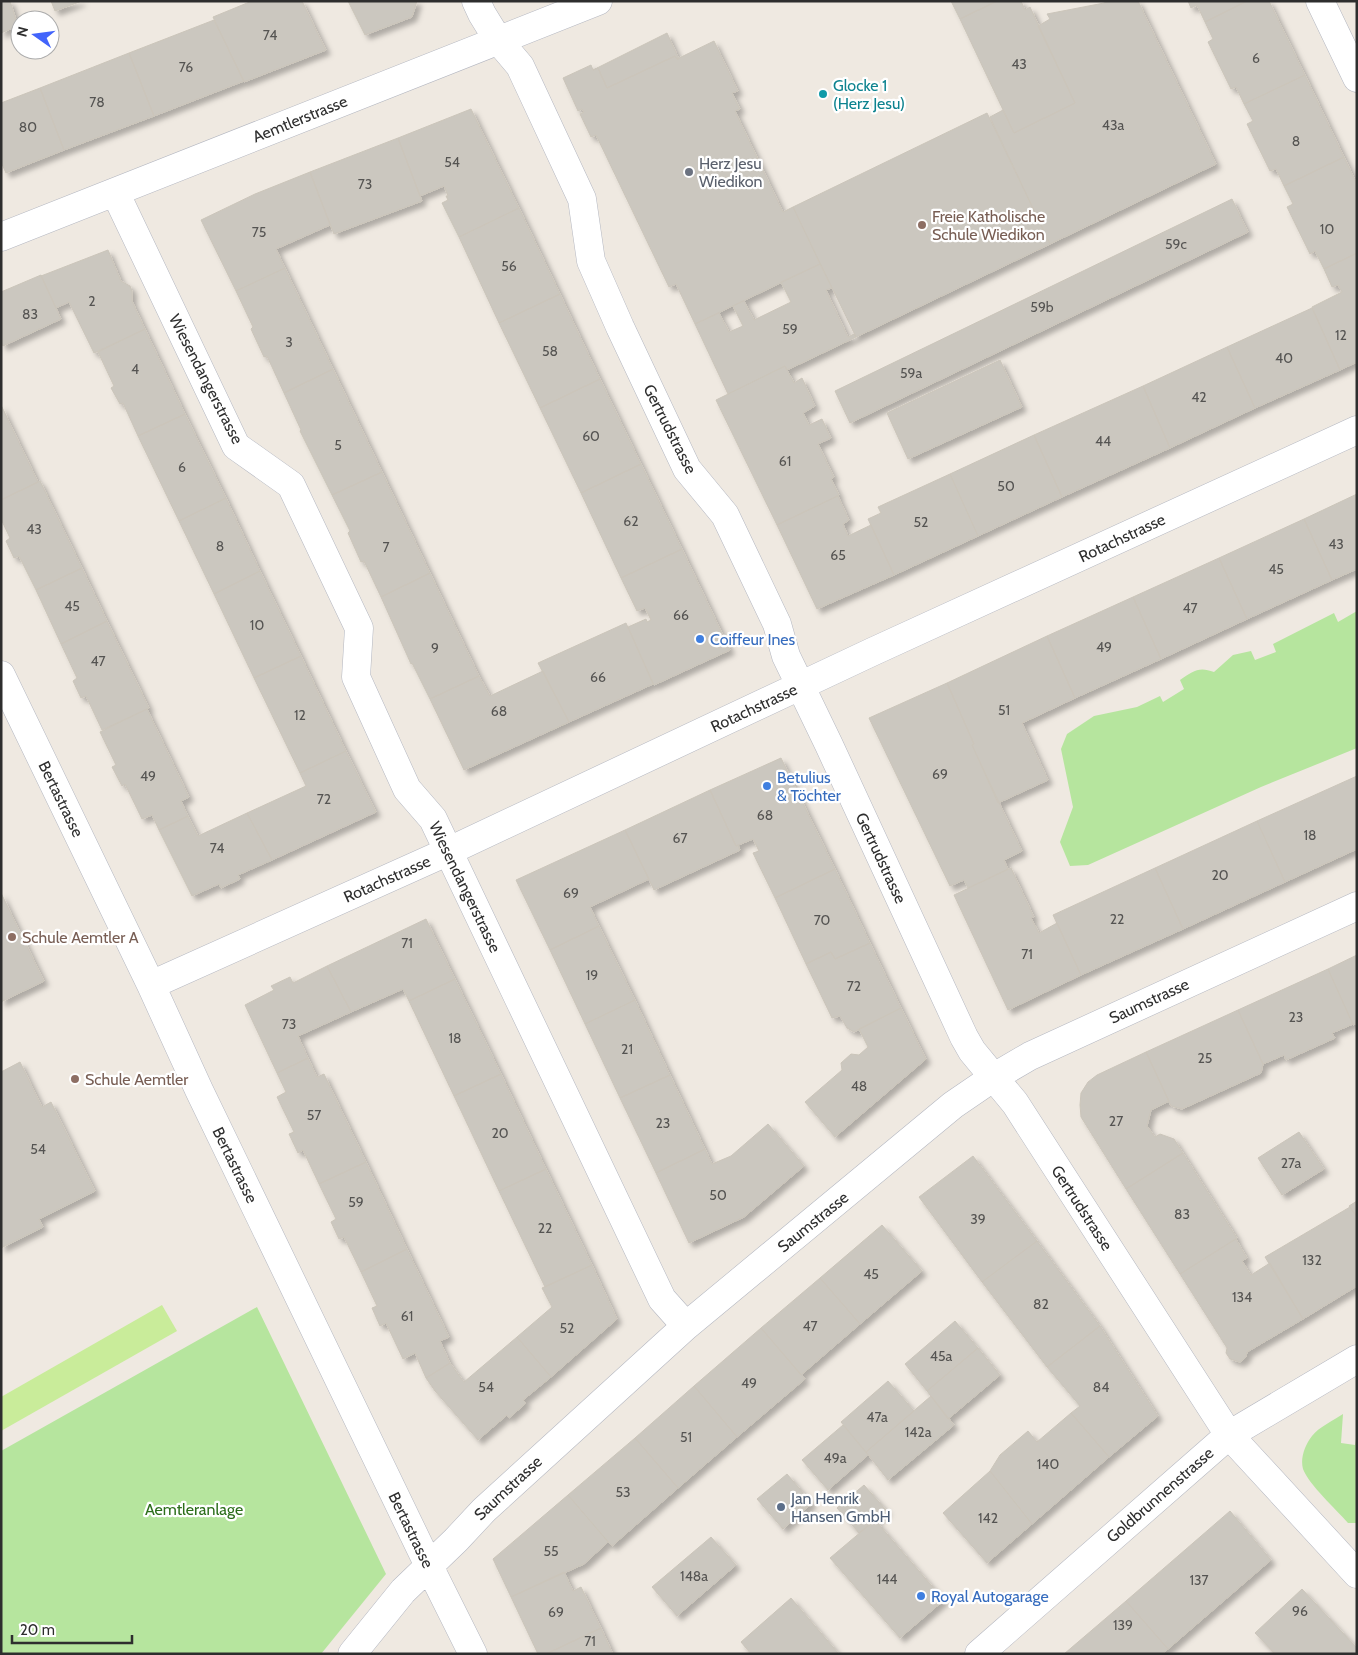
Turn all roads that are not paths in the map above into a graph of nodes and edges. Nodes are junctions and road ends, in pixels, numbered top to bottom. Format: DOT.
graph roads {
  1 [pos="476,1"];
  2 [pos="598,1"];
  3 [pos="1320,1"];
  4 [pos="498,40"];
  5 [pos="1357,78"];
  6 [pos="114,192"];
  7 [pos="1,237"];
  8 [pos="1357,430"];
  9 [pos="1,675"];
  10 [pos="800,687"];
  11 [pos="449,852"];
  12 [pos="1357,906"];
  13 [pos="151,984"];
  14 [pos="994,1077"];
  15 [pos="686,1326"];
  16 [pos="1357,1359"];
  17 [pos="1229,1435"];
  18 [pos="429,1566"];
  19 [pos="1357,1574"];
  20 [pos="352,1654"];
  21 [pos="473,1654"];
  22 [pos="979,1654"];
  1 -- 4 [label="street, Gertrudstrasse"];
  2 -- 4 [label="street, Aemtlerstrasse"];
  3 -- 5 [label="street"];
  4 -- 6 [label="street, Aemtlerstrasse"];
  4 -- 10 [label="street, Gertrudstrasse"];
  6 -- 7 [label="street, Aemtlerstrasse"];
  6 -- 11 [label="street, Wiesendangerstrasse"];
  8 -- 10 [label="street, Rotachstrasse"];
  9 -- 13 [label="street, Bertastrasse"];
  10 -- 11 [label="street, Rotachstrasse"];
  10 -- 14 [label="street, Gertrudstrasse"];
  11 -- 13 [label="street, Rotachstrasse"];
  11 -- 15 [label="street, Wiesendangerstrasse"];
  12 -- 14 [label="street, Saumstrasse"];
  13 -- 18 [label="street, Bertastrasse"];
  14 -- 15 [label="street, Saumstrasse"];
  14 -- 17 [label="street, Gertrudstrasse"];
  15 -- 18 [label="street, Saumstrasse"];
  16 -- 17 [label="street, Goldbrunnenstrasse"];
  17 -- 19 [label="street, Gertrudstrasse"];
  17 -- 22 [label="street, Goldbrunnenstrasse"];
  18 -- 20 [label="street, Saumstrasse"];
  18 -- 21 [label="street, Bertastrasse"];
}
